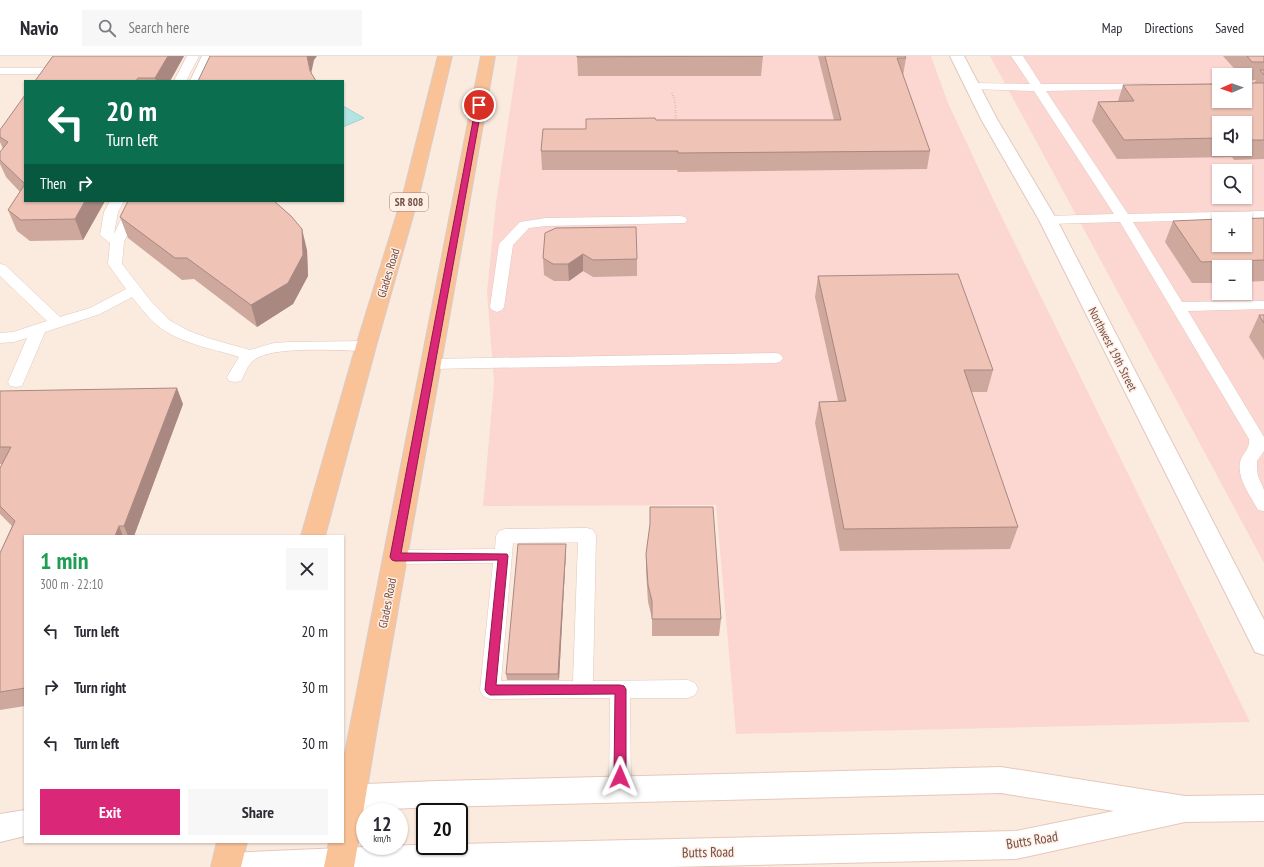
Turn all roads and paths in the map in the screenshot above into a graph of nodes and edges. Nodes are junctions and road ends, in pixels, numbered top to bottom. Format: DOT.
graph roads {
  1 [pos="193,56"];
  2 [pos="208,56"];
  3 [pos="446,56"];
  4 [pos="488,56"];
  5 [pos="958,56"];
  6 [pos="1017,56"];
  7 [pos="0,71"];
  8 [pos="60,76"];
  9 [pos="181,80"];
  10 [pos="196,80"];
  11 [pos="0,81"];
  12 [pos="971,86"];
  13 [pos="1157,86"];
  14 [pos="1038,88"];
  15 [pos="672,93"];
  16 [pos="676,122"];
  17 [pos="116,202"];
  18 [pos="137,202"];
  19 [pos="1264,215"];
  20 [pos="1124,218"];
  21 [pos="680,220"];
  22 [pos="1048,220"];
  23 [pos="117,242"];
  24 [pos="0,268"];
  25 [pos="135,290"];
  26 [pos="1264,305"];
  27 [pos="497,307"];
  28 [pos="1177,307"];
  29 [pos="58,324"];
  30 [pos="38,330"];
  31 [pos="0,338"];
  32 [pos="366,346"];
  33 [pos="250,355"];
  34 [pos="775,358"];
  35 [pos="431,364"];
  36 [pos="235,377"];
  37 [pos="16,382"];
  38 [pos="1264,505"];
  39 [pos="313,535"];
  40 [pos="503,556"];
  41 [pos="395,557"];
  42 [pos="1264,645"];
  43 [pos="620,689"];
  44 [pos="688,689"];
  45 [pos="583,690"];
  46 [pos="620,790"];
  47 [pos="347,798"];
  48 [pos="1264,808"];
  49 [pos="1185,809"];
  50 [pos="24,823"];
  51 [pos="344,823"];
  52 [pos="0,828"];
  53 [pos="232,843"];
  54 [pos="342,843"];
  55 [pos="339,865"];
  56 [pos="227,867"];
  1 -- 9 [label="lane"];
  2 -- 10 [label="lane"];
  3 -- 32 [label="main road, Glades Road / SR 808"];
  4 -- 35 [label="main road, Glades Road"];
  5 -- 12 [label="main road, Northwest 19th Street"];
  6 -- 14 [label="lane"];
  7 -- 8 [label="lane"];
  8 -- 11 [label="lane"];
  12 -- 14 [label="lane"];
  12 -- 22 [label="main road, Northwest 19th Street"];
  13 -- 14 [label="lane"];
  14 -- 20 [label="lane"];
  15 -- 16 [label="path"];
  17 -- 23 [label="lane"];
  18 -- 23 [label="lane"];
  19 -- 20 [label="lane"];
  20 -- 22 [label="lane"];
  20 -- 28 [label="lane"];
  21 -- 27 [label="lane"];
  22 -- 42 [label="main road, Northwest 19th Street"];
  23 -- 25 [label="lane"];
  24 -- 29 [label="lane"];
  25 -- 29 [label="lane"];
  25 -- 33 [label="lane"];
  26 -- 28 [label="lane"];
  28 -- 38 [label="lane"];
  29 -- 30 [label="lane"];
  30 -- 31 [label="lane"];
  30 -- 37 [label="lane"];
  32 -- 33 [label="lane"];
  32 -- 39 [label="main road, Glades Road / SR 808"];
  33 -- 36 [label="lane"];
  34 -- 35 [label="lane"];
  35 -- 41 [label="main road, Glades Road"];
  40 -- 41 [label="lane"];
  40 -- 45 [label="lane"];
  40 -- 45 [label="lane"];
  41 -- 47 [label="main road, Glades Road"];
  43 -- 44 [label="lane"];
  43 -- 45 [label="lane"];
  43 -- 46 [label="lane"];
  46 -- 47 [label="main road, Butts Road"];
  46 -- 49 [label="main road, Butts Road"];
  47 -- 51 [label="main road, Glades Road"];
  48 -- 49 [label="main road, Butts Road"];
  49 -- 55 [label="main road, Butts Road"];
  50 -- 52 [label="main road"];
  53 -- 56 [label="main road"];
  54 -- 55 [label="main road, Glades Road"];
  55 -- 56 [label="main road, Butts Road"];
}
